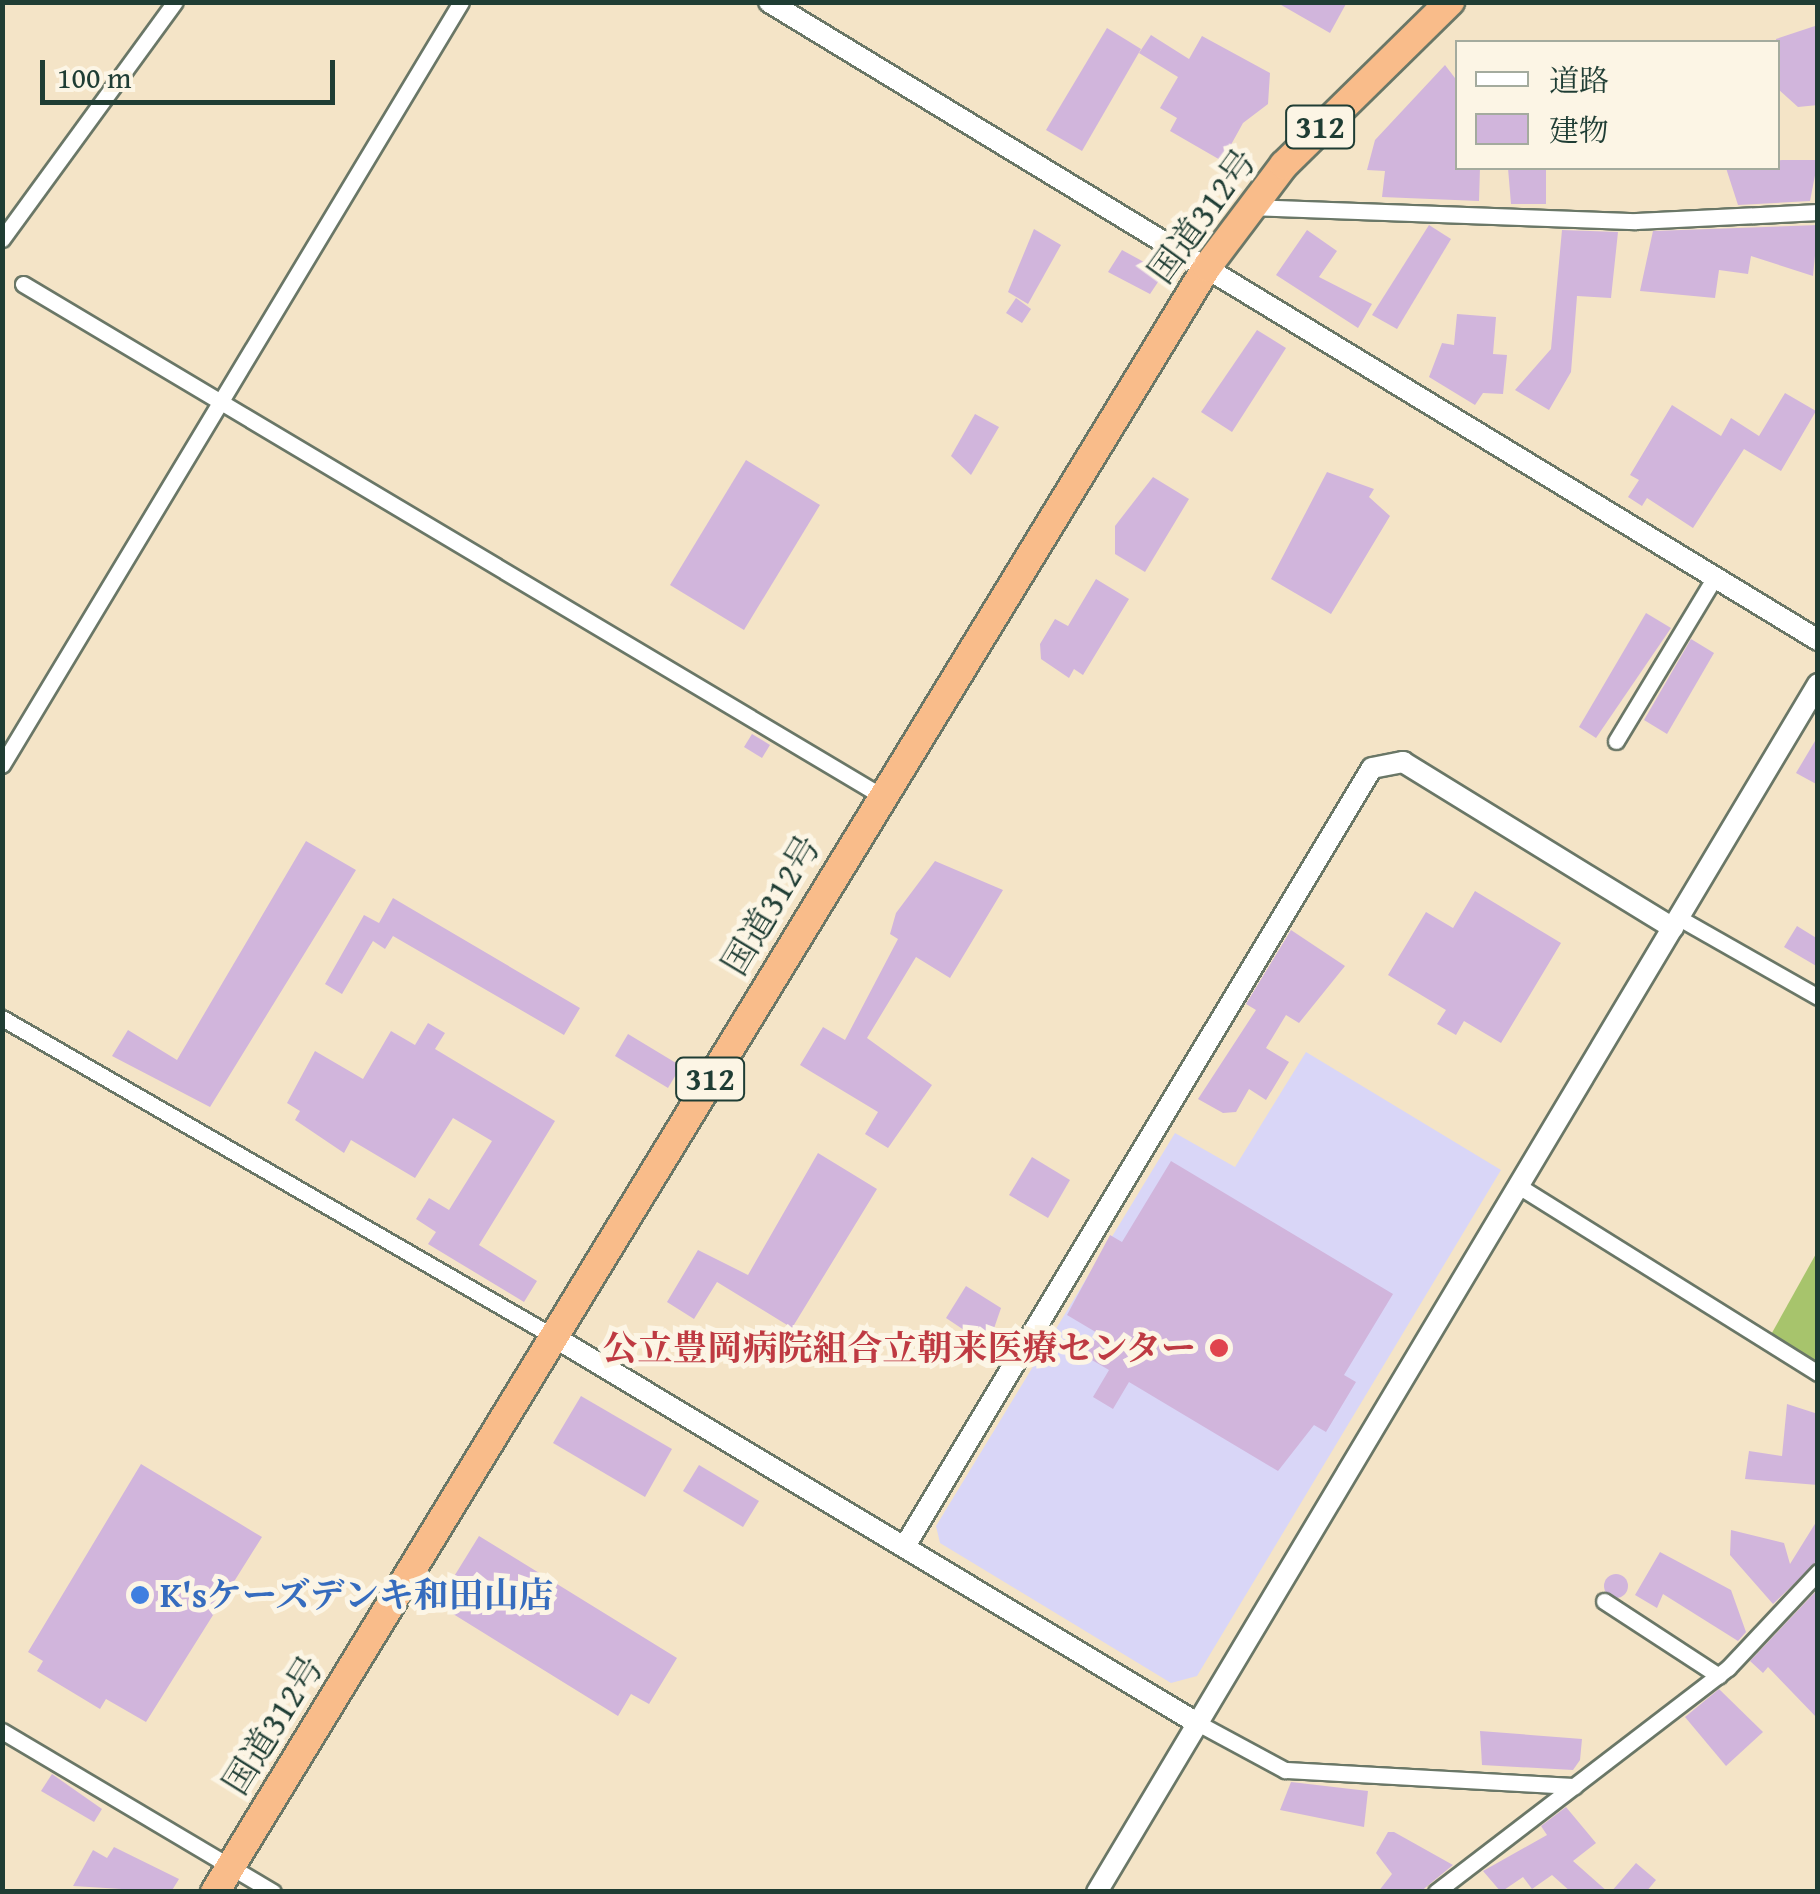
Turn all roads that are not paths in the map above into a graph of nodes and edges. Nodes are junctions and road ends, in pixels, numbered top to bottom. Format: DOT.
graph roads {
  1 [pos="176,2"];
  2 [pos="461,2"];
  3 [pos="769,2"];
  4 [pos="1450,2"];
  5 [pos="1249,207"];
  6 [pos="1818,212"];
  7 [pos="2,239"];
  8 [pos="1206,267"];
  9 [pos="23,284"];
  10 [pos="220,398"];
  11 [pos="1714,577"];
  12 [pos="1818,640"];
  13 [pos="1818,684"];
  14 [pos="1616,741"];
  15 [pos="2,765"];
  16 [pos="880,794"];
  17 [pos="1676,923"];
  18 [pos="1818,997"];
  19 [pos="2,1018"];
  20 [pos="1517,1186"];
  21 [pos="556,1338"];
  22 [pos="1818,1373"];
  23 [pos="905,1546"];
  24 [pos="1818,1572"];
  25 [pos="1604,1600"];
  26 [pos="1719,1676"];
  27 [pos="1192,1720"];
  28 [pos="2,1731"];
  29 [pos="1575,1786"];
  30 [pos="231,1866"];
  31 [pos="1446,1889"];
  32 [pos="215,1892"];
  33 [pos="273,1892"];
  34 [pos="1096,1892"];
  1 -- 7 [label="street"];
  2 -- 10 [label="street"];
  3 -- 8 [label="street"];
  4 -- 5 [label="highway, 国道312号 / 312"];
  5 -- 6 [label="street"];
  5 -- 8 [label="highway, 国道312号 / 312"];
  8 -- 11 [label="street"];
  8 -- 16 [label="highway, 国道312号 / 312"];
  9 -- 10 [label="street"];
  10 -- 15 [label="street"];
  10 -- 16 [label="street"];
  11 -- 12 [label="street"];
  11 -- 14 [label="street"];
  13 -- 17 [label="street"];
  16 -- 21 [label="highway, 国道312号 / 312"];
  17 -- 18 [label="street"];
  17 -- 20 [label="street"];
  17 -- 23 [label="street"];
  19 -- 21 [label="street"];
  20 -- 22 [label="street"];
  20 -- 27 [label="street"];
  21 -- 23 [label="street"];
  21 -- 30 [label="highway, 国道312号 / 312"];
  23 -- 27 [label="street"];
  24 -- 26 [label="street"];
  25 -- 26 [label="street"];
  26 -- 29 [label="street"];
  27 -- 29 [label="street"];
  27 -- 34 [label="street"];
  28 -- 30 [label="street"];
  29 -- 31 [label="street"];
  30 -- 32 [label="highway, 国道312号 / 312"];
  30 -- 33 [label="street"];
}
